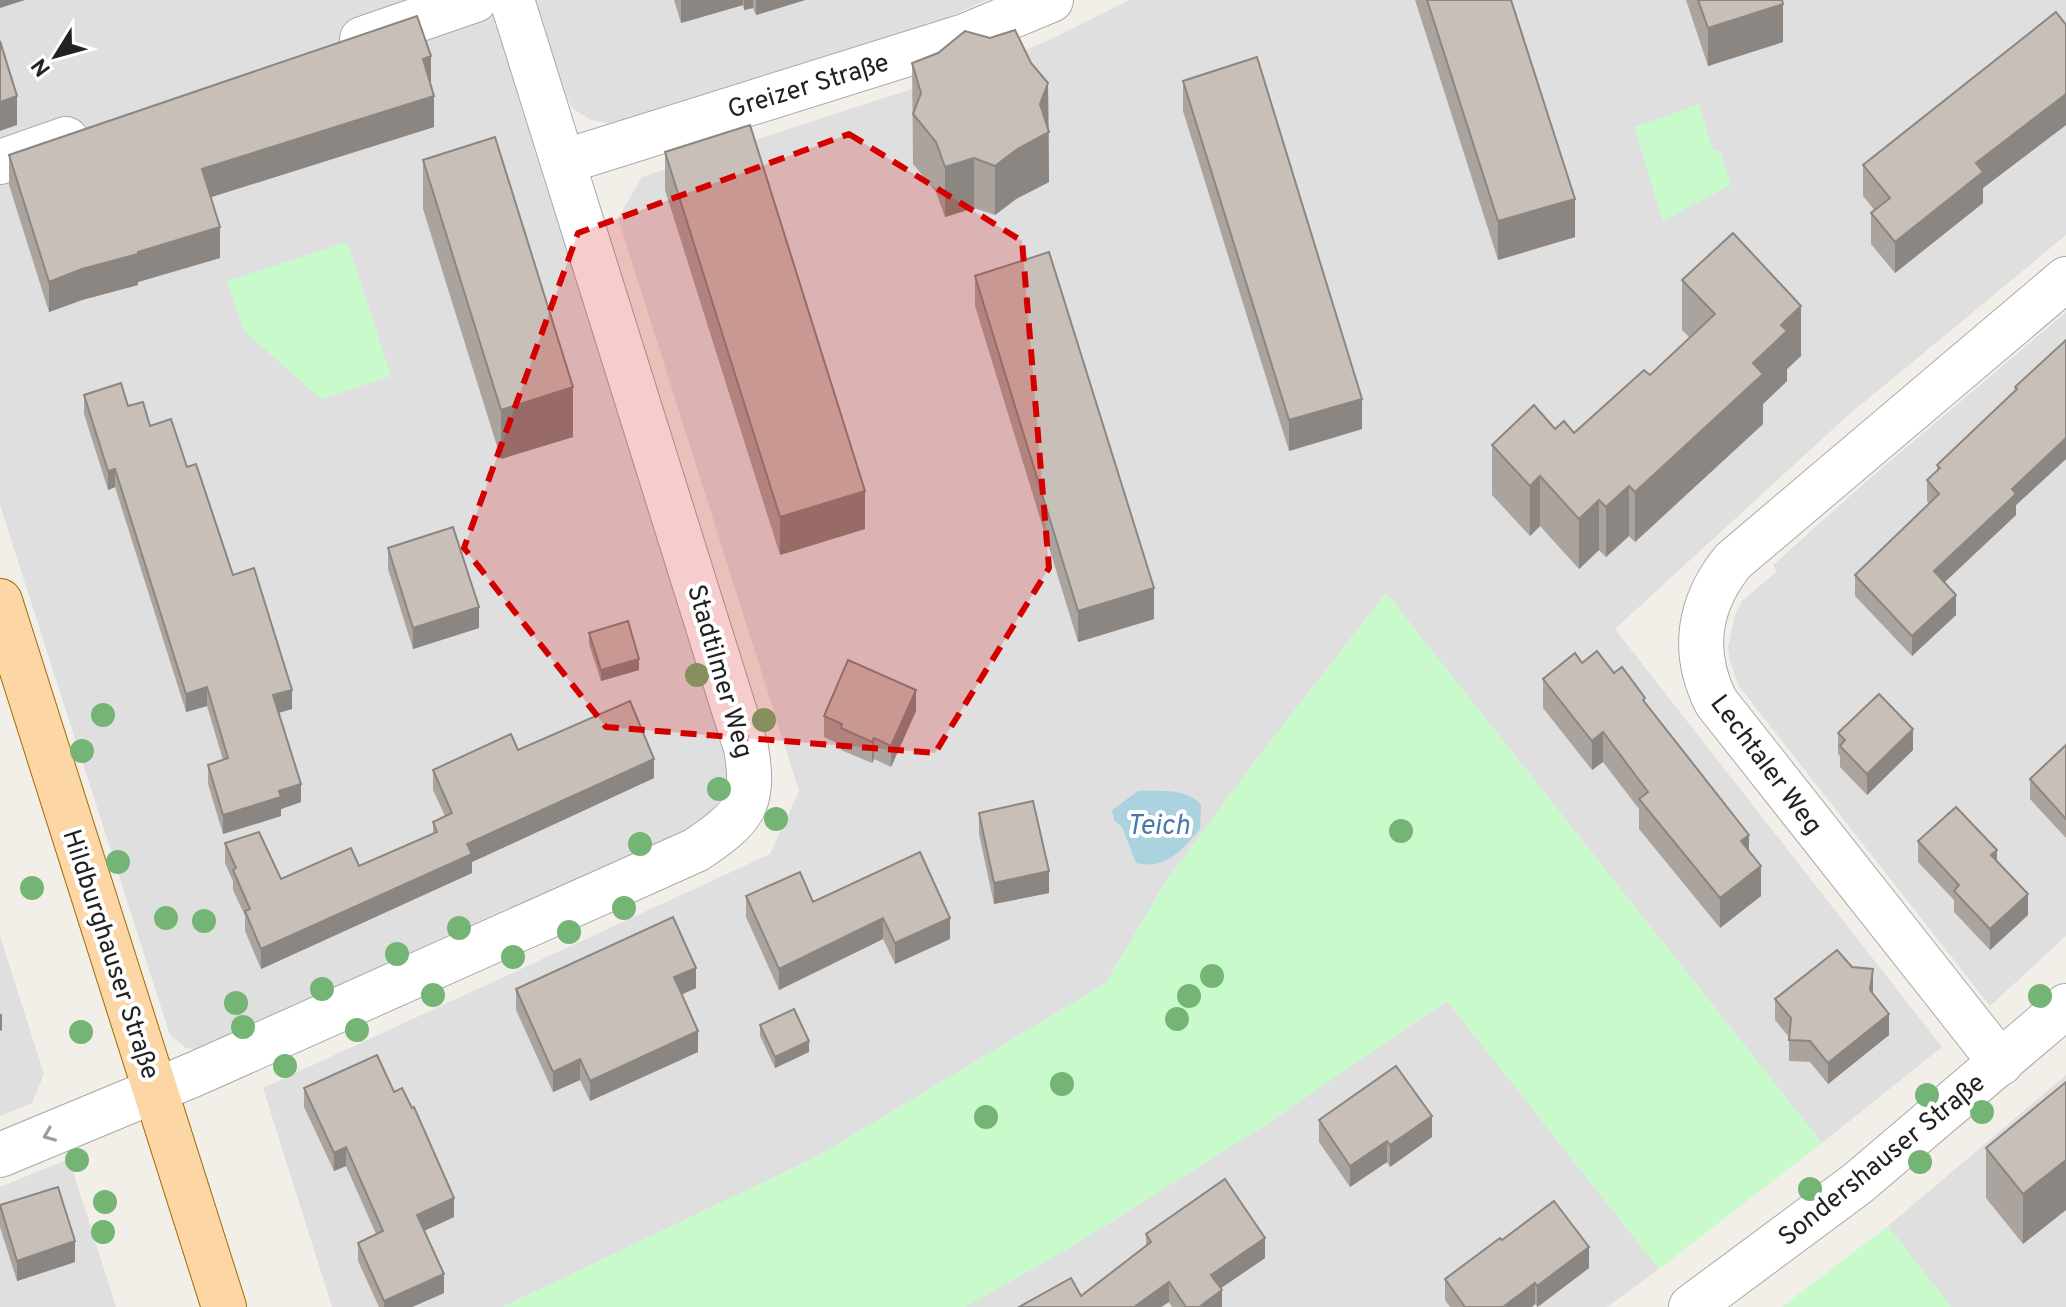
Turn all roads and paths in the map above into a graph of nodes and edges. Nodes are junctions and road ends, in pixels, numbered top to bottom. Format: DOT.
graph roads {
  1 [pos="475,0"];
  2 [pos="512,0"];
  3 [pos="1051,0"];
  4 [pos="327,51"];
  5 [pos="104,126"];
  6 [pos="0,162"];
  7 [pos="563,162"];
  8 [pos="2066,279"];
  9 [pos="0,601"];
  10 [pos="2066,1006"];
  11 [pos="2001,1063"];
  12 [pos="156,1091"];
  13 [pos="0,1155"];
  14 [pos="224,1307"];
  15 [pos="1691,1307"];
  1 -- 4 [label="street"];
  2 -- 7 [label="street, Stadtilmer Weg"];
  3 -- 7 [label="street, Greizer Straße"];
  5 -- 6 [label="street"];
  7 -- 12 [label="street, Stadtilmer Weg"];
  8 -- 11 [label="street, Lechtaler Weg"];
  9 -- 12 [label="main road, Hildburghauser Straße"];
  10 -- 11 [label="street, Sondershauser Straße"];
  11 -- 15 [label="street, Sondershauser Straße"];
  12 -- 13 [label="street, one-way"];
  12 -- 14 [label="main road, Hildburghauser Straße"];
}
